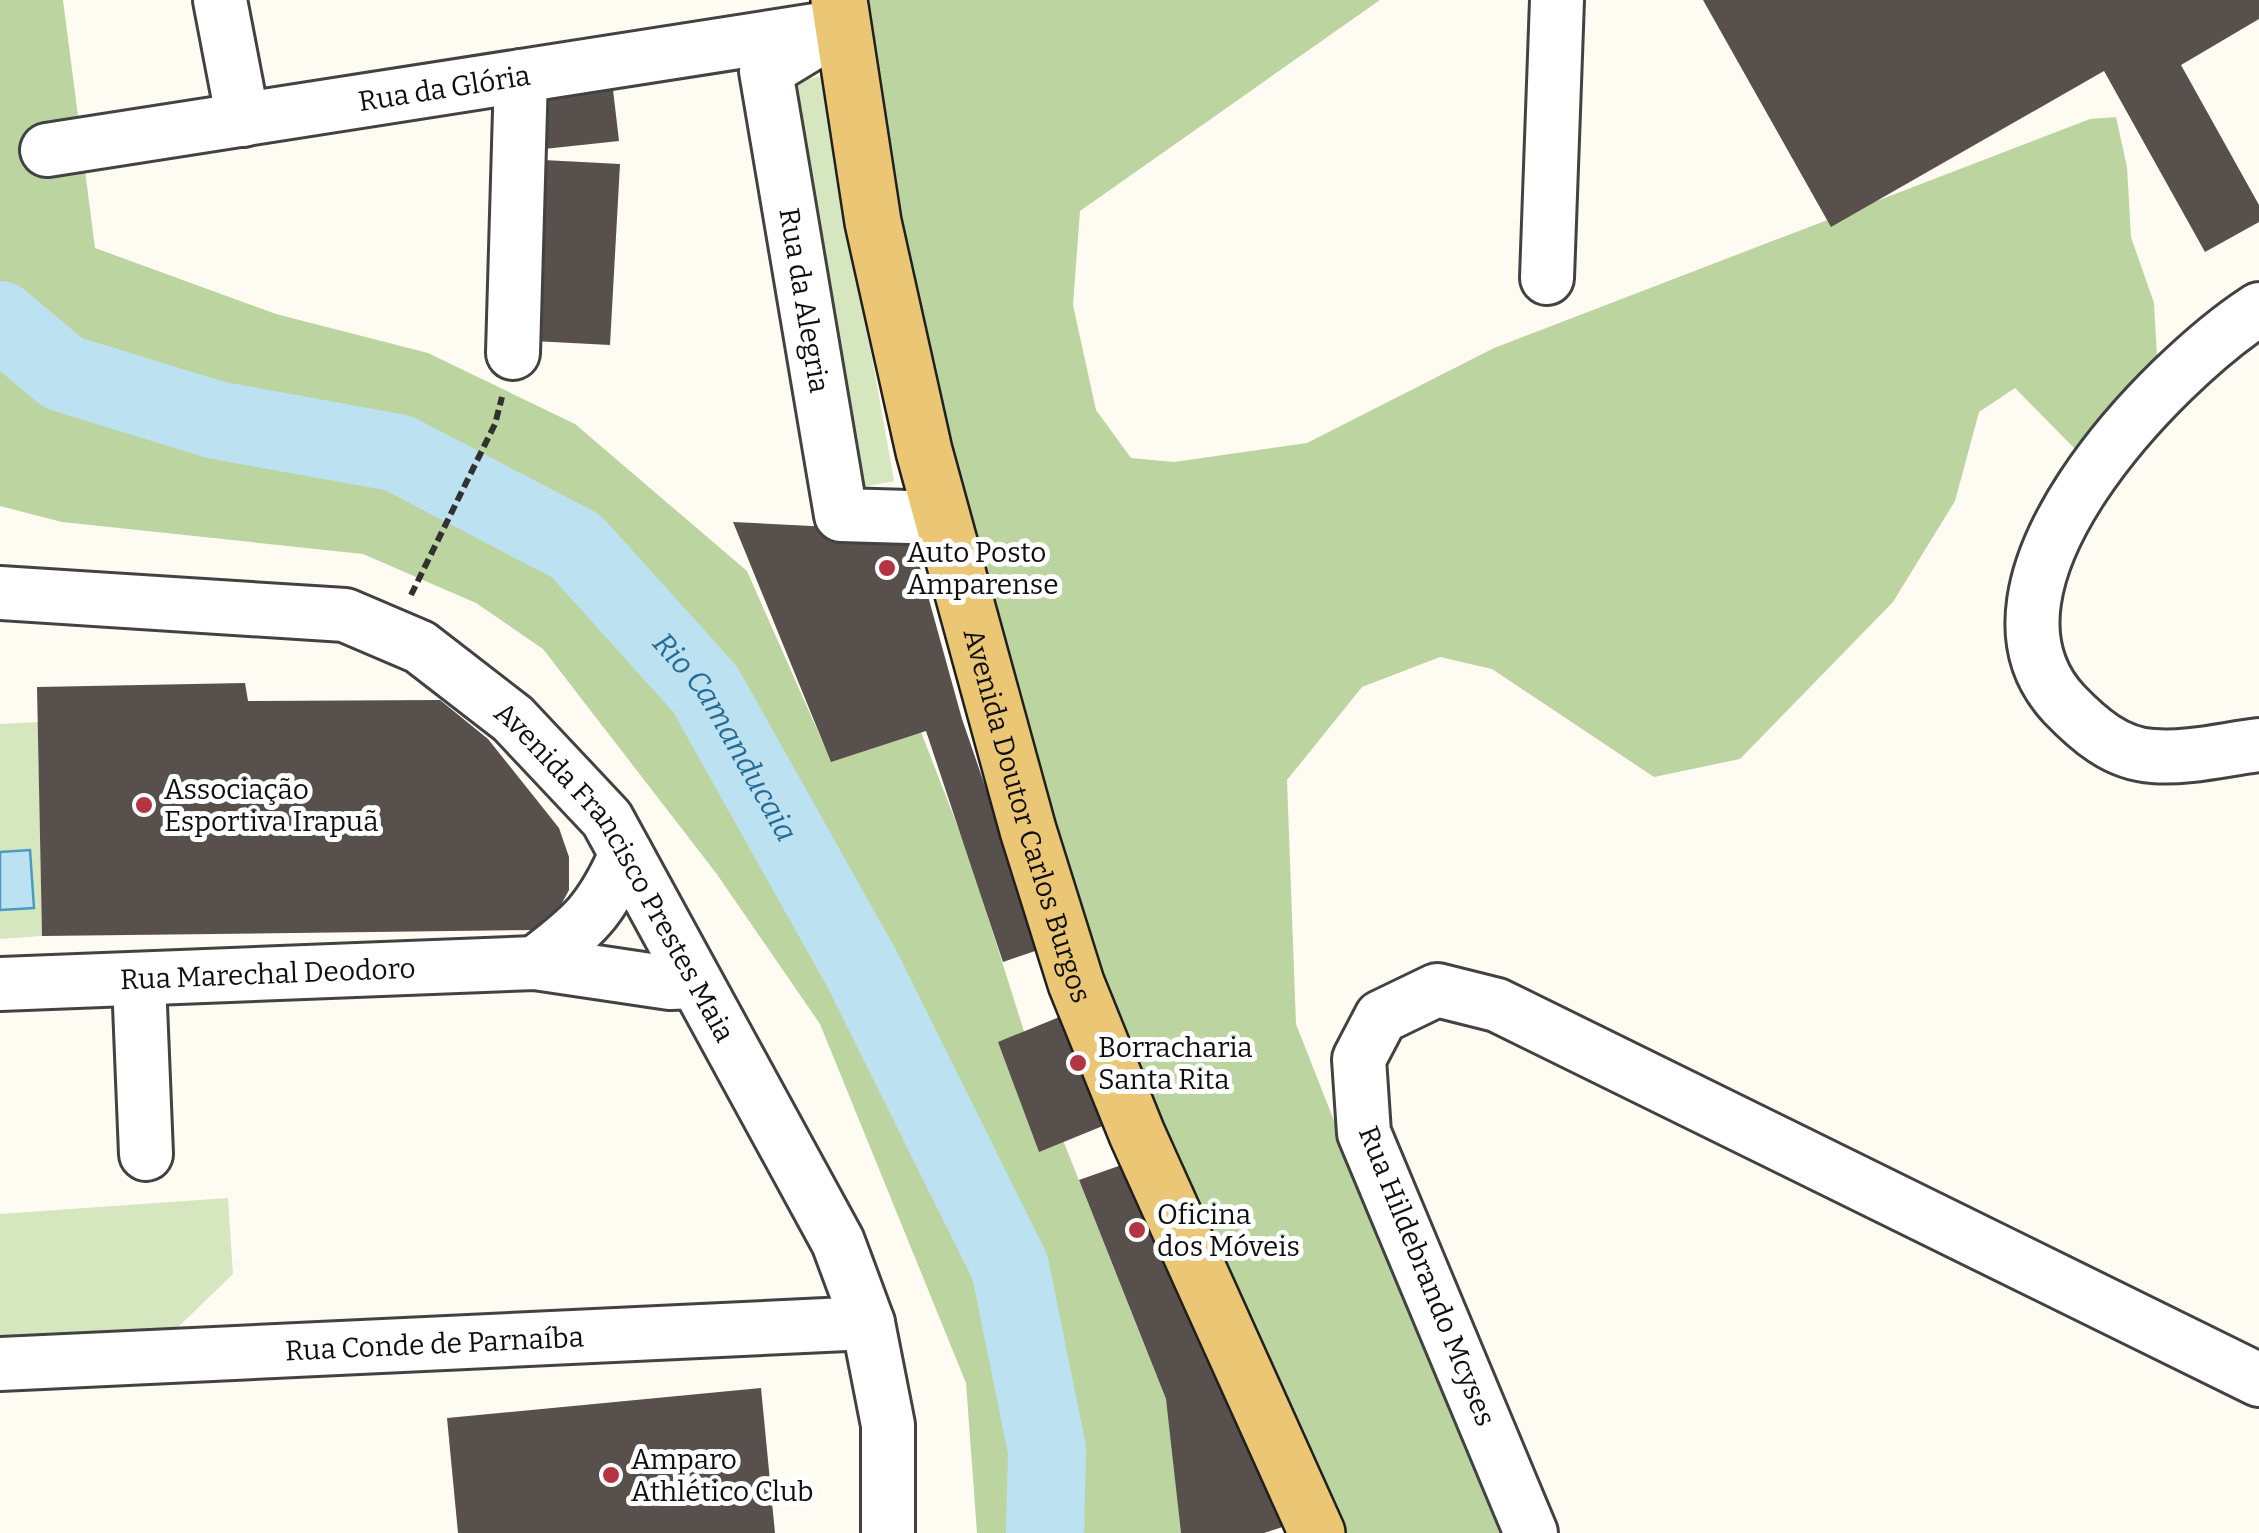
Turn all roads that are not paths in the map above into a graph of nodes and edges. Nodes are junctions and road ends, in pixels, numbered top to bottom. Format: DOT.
graph roads {
  1 [pos="220,0"];
  2 [pos="1557,0"];
  3 [pos="840,13"];
  4 [pos="521,76"];
  5 [pos="242,120"];
  6 [pos="46,150"];
  7 [pos="1547,278"];
  8 [pos="2259,309"];
  9 [pos="513,352"];
  10 [pos="943,518"];
  11 [pos="0,593"];
  12 [pos="2259,745"];
  13 [pos="626,854"];
  14 [pos="535,964"];
  15 [pos="139,982"];
  16 [pos="696,982"];
  17 [pos="0,984"];
  18 [pos="146,1154"];
  19 [pos="868,1323"];
  20 [pos="0,1364"];
  21 [pos="2259,1380"];
  22 [pos="888,1533"];
  23 [pos="1317,1533"];
  24 [pos="1531,1533"];
  1 -- 5 [label="street"];
  2 -- 7 [label="street"];
  3 -- 4 [label="street, Rua da Glória"];
  3 -- 10 [label="main road, Avenida Doutor Carlos Burgos"];
  3 -- 10 [label="street, Rua da Alegria"];
  4 -- 5 [label="street, Rua da Glória"];
  4 -- 9 [label="street"];
  5 -- 6 [label="street, Rua da Glória"];
  8 -- 12 [label="street"];
  10 -- 23 [label="main road, Avenida Doutor Carlos Burgos"];
  11 -- 13 [label="street, Avenida Francisco Prestes Maia"];
  13 -- 14 [label="street"];
  13 -- 16 [label="street, Avenida Francisco Prestes Maia"];
  14 -- 15 [label="street, Rua Marechal Deodoro"];
  14 -- 16 [label="street, Rua Marechal Deodoro"];
  15 -- 17 [label="street, Rua Marechal Deodoro"];
  15 -- 18 [label="street"];
  16 -- 19 [label="street, Avenida Francisco Prestes Maia"];
  19 -- 20 [label="street, Rua Conde de Parnaíba"];
  19 -- 22 [label="street, Avenida Francisco Prestes Maia"];
  21 -- 24 [label="street, Rua Hildebrando Mcyses"];
}
